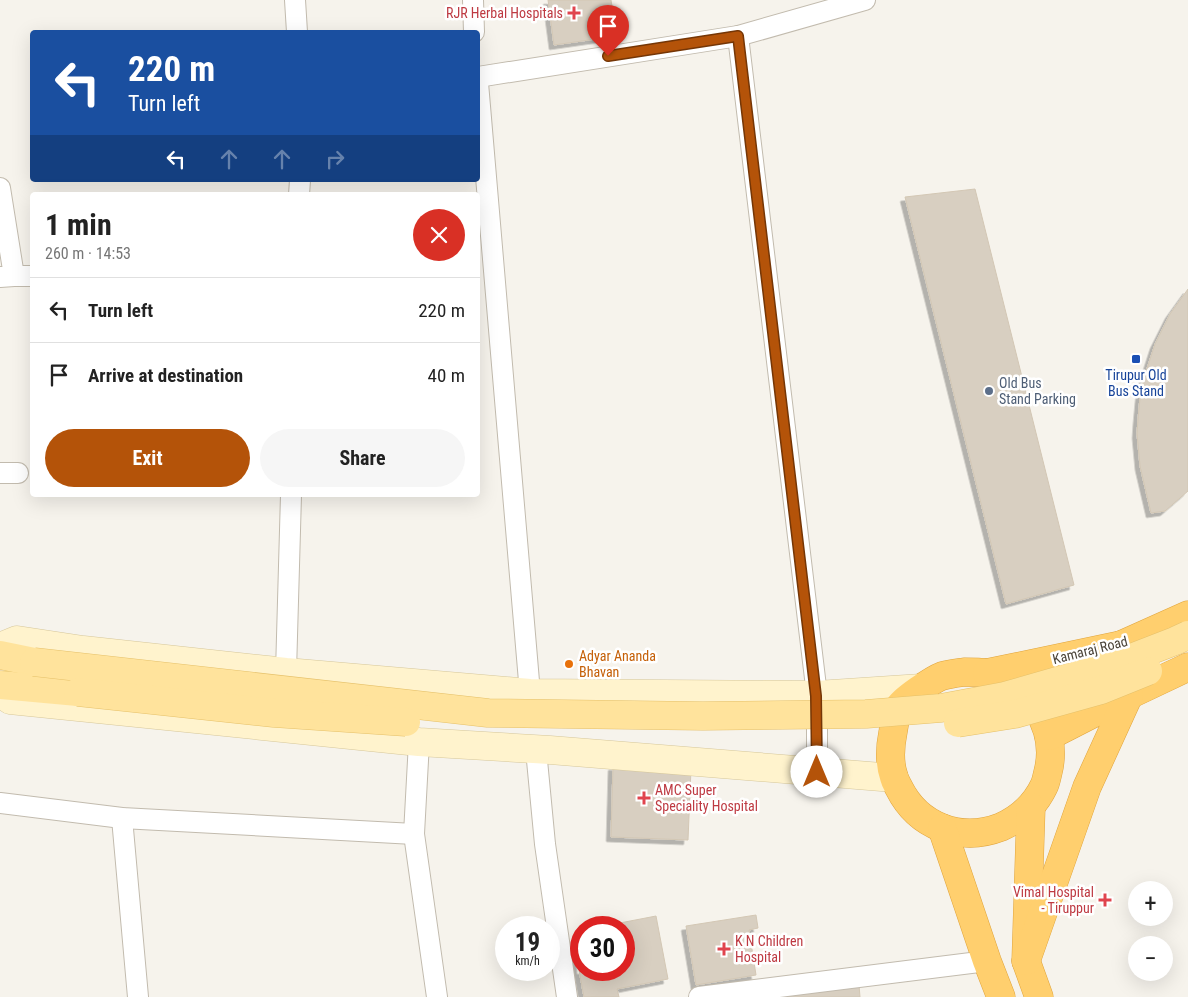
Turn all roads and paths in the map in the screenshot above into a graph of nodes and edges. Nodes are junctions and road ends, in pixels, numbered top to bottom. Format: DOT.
graph roads {
  1 [pos="296,0"];
  2 [pos="473,0"];
  3 [pos="865,0"];
  4 [pos="297,30"];
  5 [pos="474,30"];
  6 [pos="738,36"];
  7 [pos="480,77"];
  8 [pos="480,129"];
  9 [pos="0,188"];
  10 [pos="486,268"];
  11 [pos="15,276"];
  12 [pos="291,497"];
  13 [pos="1188,615"];
  14 [pos="1188,635"];
  15 [pos="1120,645"];
  16 [pos="0,647"];
  17 [pos="1188,654"];
  18 [pos="0,655"];
  19 [pos="1188,667"];
  20 [pos="286,672"];
  21 [pos="988,673"];
  22 [pos="0,685"];
  23 [pos="922,688"];
  24 [pos="0,692"];
  25 [pos="530,693"];
  26 [pos="1129,695"];
  27 [pos="816,696"];
  28 [pos="1049,736"];
  29 [pos="419,742"];
  30 [pos="536,750"];
  31 [pos="817,772"];
  32 [pos="894,778"];
  33 [pos="0,803"];
  34 [pos="1031,807"];
  35 [pos="122,818"];
  36 [pos="942,828"];
  37 [pos="414,834"];
  38 [pos="988,961"];
  39 [pos="1026,962"];
  40 [pos="138,997"];
  41 [pos="437,997"];
  42 [pos="567,997"];
  43 [pos="699,997"];
  44 [pos="1001,997"];
  45 [pos="1039,997"];
  1 -- 4 [label="street"];
  2 -- 5 [label="street"];
  3 -- 6 [label="street"];
  6 -- 7 [label="street"];
  6 -- 27 [label="street"];
  8 -- 10 [label="street"];
  9 -- 11 [label="street"];
  10 -- 25 [label="street"];
  12 -- 20 [label="street"];
  13 -- 15 [label="highway, Kamaraj Road"];
  14 -- 18 [label="main road, bridge"];
  15 -- 21 [label="highway, Kamaraj Road"];
  15 -- 26 [label="highway"];
  16 -- 20 [label="street"];
  17 -- 22 [label="main road, bridge"];
  19 -- 26 [label="highway"];
  20 -- 25 [label="street"];
  21 -- 23 [label="highway"];
  21 -- 28 [label="highway"];
  23 -- 27 [label="street"];
  23 -- 32 [label="highway"];
  24 -- 29 [label="street"];
  25 -- 27 [label="street"];
  26 -- 28 [label="highway"];
  26 -- 39 [label="highway"];
  27 -- 31 [label="street"];
  28 -- 34 [label="highway"];
  29 -- 30 [label="street"];
  29 -- 37 [label="street"];
  30 -- 31 [label="street"];
  30 -- 42 [label="street"];
  31 -- 32 [label="street"];
  32 -- 36 [label="highway"];
  33 -- 35 [label="street"];
  34 -- 36 [label="highway"];
  34 -- 39 [label="highway"];
  35 -- 37 [label="street"];
  35 -- 40 [label="street"];
  36 -- 38 [label="highway"];
  37 -- 41 [label="street"];
  38 -- 43 [label="street"];
  38 -- 44 [label="highway"];
  39 -- 45 [label="highway"];
}
